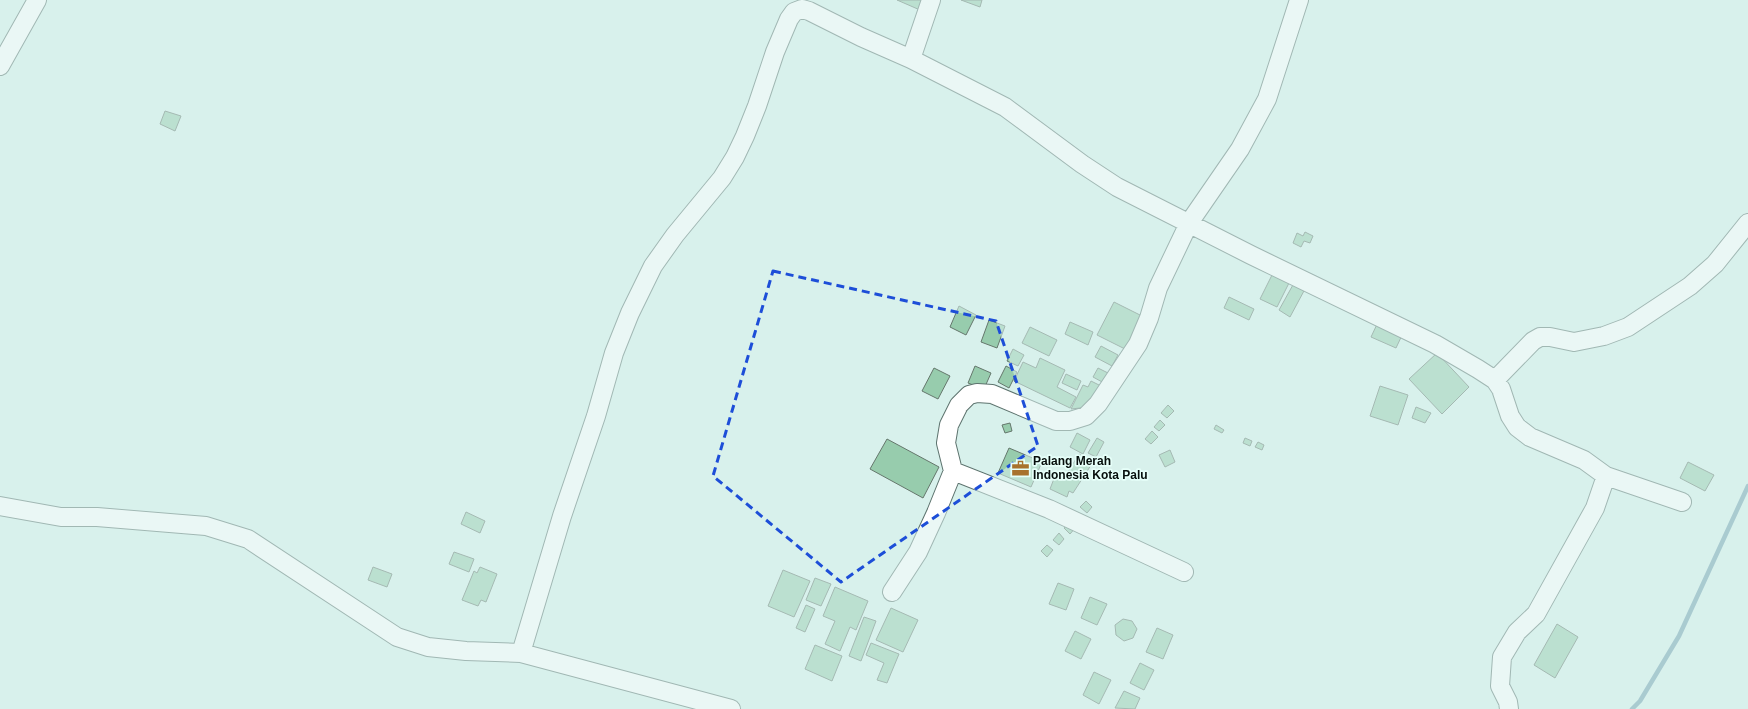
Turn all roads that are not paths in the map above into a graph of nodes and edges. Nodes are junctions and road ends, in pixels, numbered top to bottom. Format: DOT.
graph roads {
  1 [pos="37,0"];
  2 [pos="931,0"];
  3 [pos="1299,0"];
  4 [pos="912,59"];
  5 [pos="0,66"];
  6 [pos="1189,223"];
  7 [pos="1748,223"];
  8 [pos="1495,380"];
  9 [pos="953,471"];
  10 [pos="1606,476"];
  11 [pos="1682,502"];
  12 [pos="0,506"];
  13 [pos="1184,572"];
  14 [pos="892,592"];
  15 [pos="521,653"];
  16 [pos="731,709"];
  17 [pos="1509,709"];
  1 -- 5 [label="street"];
  2 -- 4 [label="street"];
  3 -- 6 [label="street"];
  4 -- 6 [label="street"];
  4 -- 15 [label="street"];
  6 -- 8 [label="street"];
  6 -- 9 [label="street"];
  7 -- 8 [label="street"];
  8 -- 10 [label="street"];
  9 -- 13 [label="street"];
  9 -- 14 [label="street"];
  10 -- 11 [label="street"];
  10 -- 17 [label="street"];
  12 -- 15 [label="street"];
  15 -- 16 [label="street"];
}
